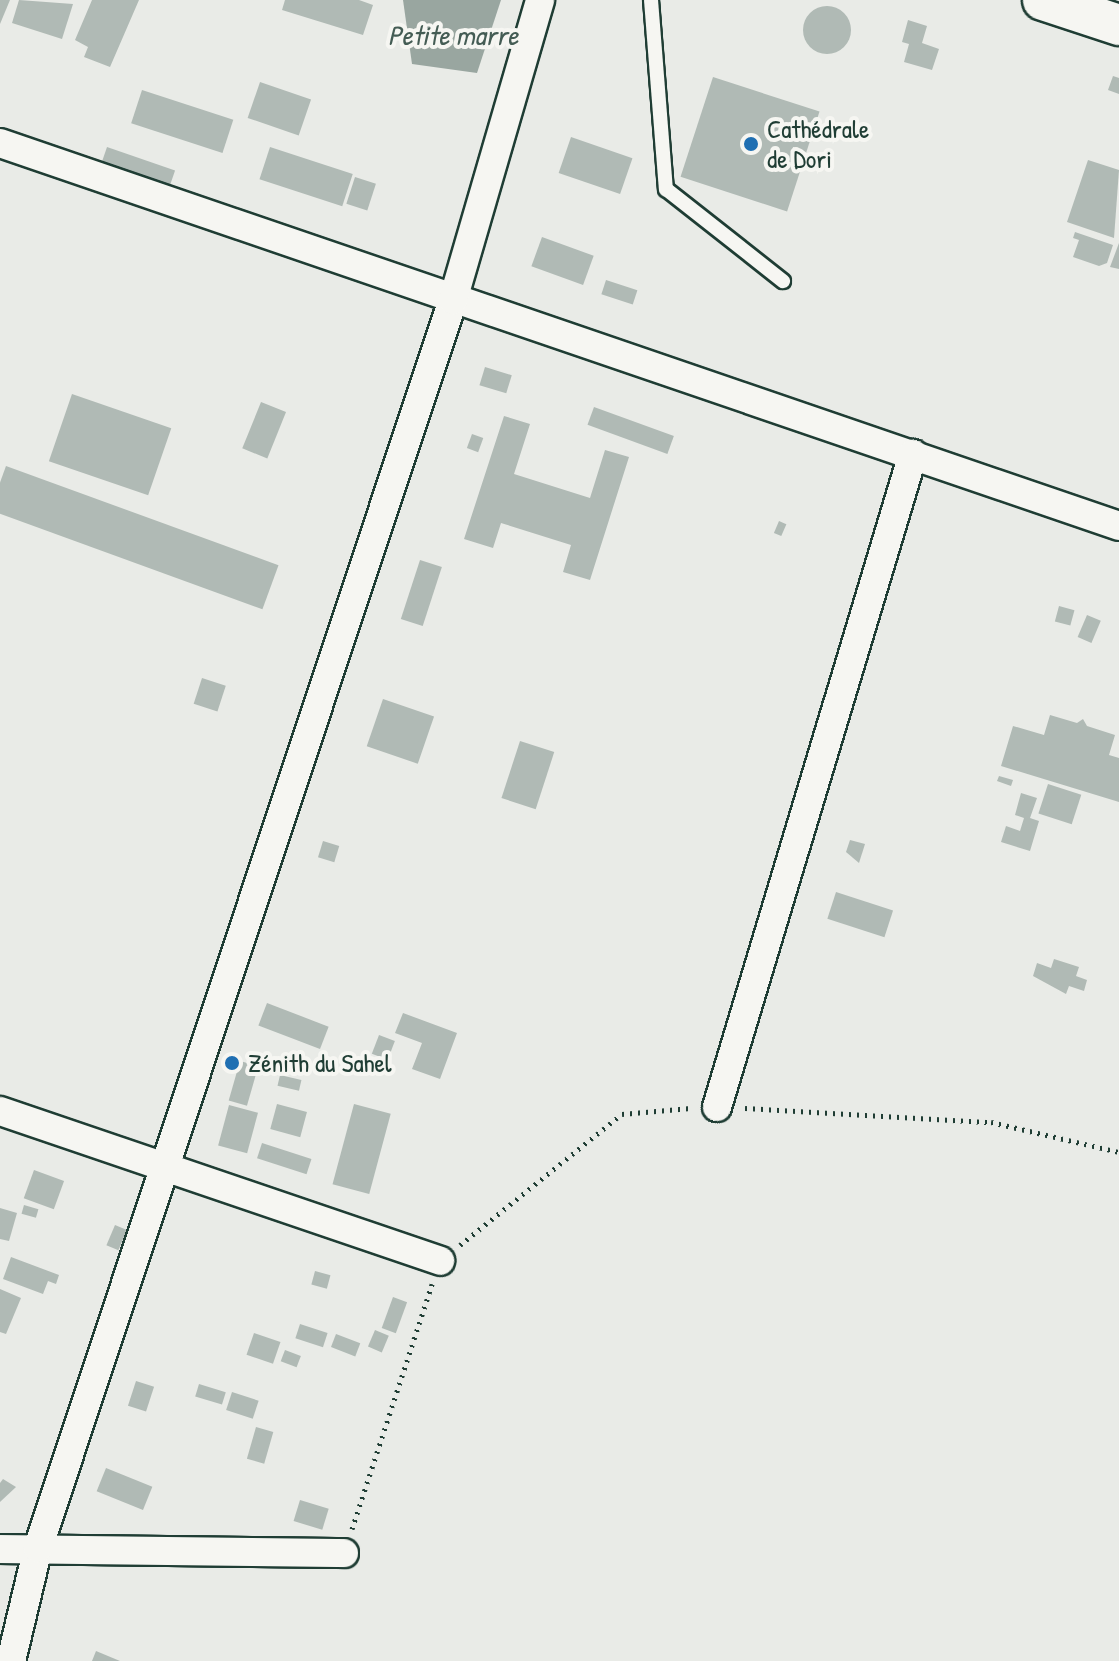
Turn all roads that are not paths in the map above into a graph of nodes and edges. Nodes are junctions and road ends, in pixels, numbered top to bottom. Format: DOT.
graph roads {
  1 [pos="540,0"];
  2 [pos="651,0"];
  3 [pos="1043,0"];
  4 [pos="1119,25"];
  5 [pos="0,143"];
  6 [pos="783,281"];
  7 [pos="453,300"];
  8 [pos="913,454"];
  9 [pos="1119,526"];
  10 [pos="717,1107"];
  11 [pos="0,1111"];
  12 [pos="169,1166"];
  13 [pos="440,1261"];
  14 [pos="38,1548"];
  15 [pos="0,1549"];
  16 [pos="344,1553"];
  17 [pos="11,1661"];
  1 -- 7 [label="street"];
  2 -- 6 [label="lane"];
  3 -- 4 [label="main road"];
  5 -- 7 [label="street"];
  7 -- 8 [label="street"];
  7 -- 12 [label="street"];
  8 -- 9 [label="street"];
  8 -- 10 [label="street"];
  11 -- 12 [label="street"];
  12 -- 13 [label="street"];
  12 -- 14 [label="street"];
  14 -- 15 [label="street"];
  14 -- 16 [label="street"];
  14 -- 17 [label="street"];
}
